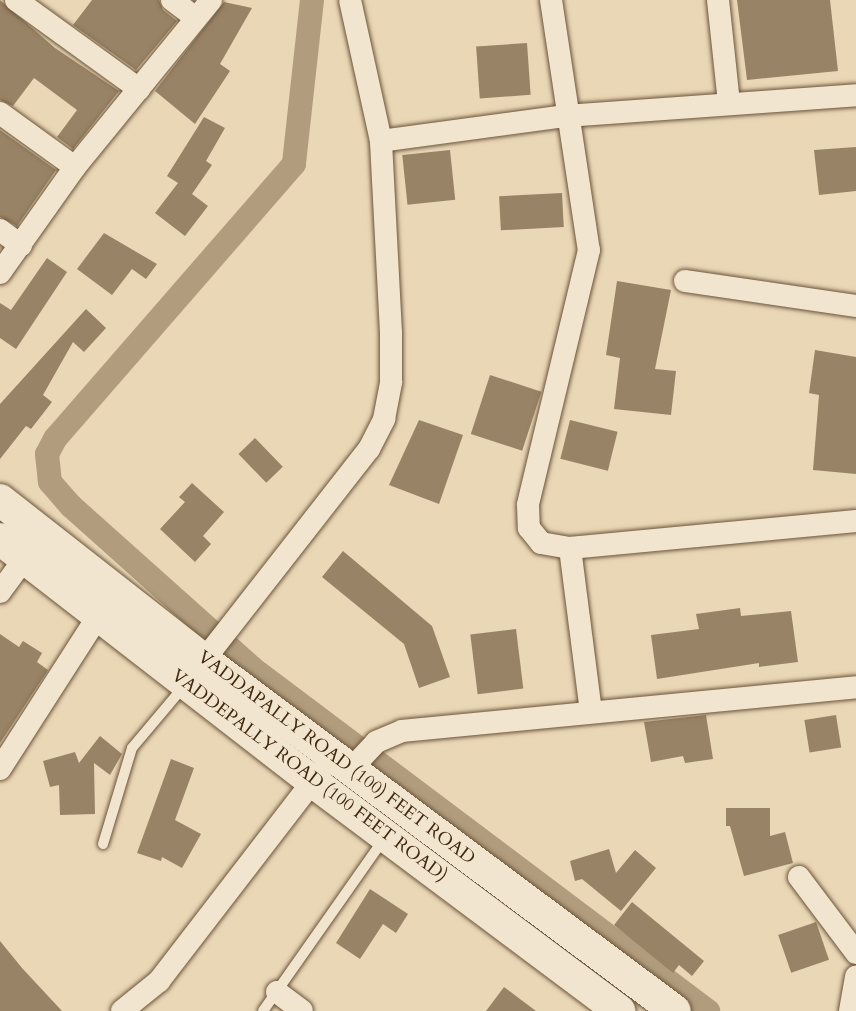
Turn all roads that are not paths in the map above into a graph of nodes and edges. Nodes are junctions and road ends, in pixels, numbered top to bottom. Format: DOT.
graph roads {
  1 [pos="16,0"];
  2 [pos="172,0"];
  3 [pos="211,0"];
  4 [pos="350,0"];
  5 [pos="551,0"];
  6 [pos="718,0"];
  7 [pos="196,18"];
  8 [pos="140,89"];
  9 [pos="856,95"];
  10 [pos="729,103"];
  11 [pos="0,113"];
  12 [pos="566,116"];
  13 [pos="381,141"];
  14 [pos="75,167"];
  15 [pos="0,230"];
  16 [pos="21,245"];
  17 [pos="0,273"];
  18 [pos="685,281"];
  19 [pos="856,306"];
  20 [pos="0,500"];
  21 [pos="856,521"];
  22 [pos="570,548"];
  23 [pos="14,550"];
  24 [pos="0,592"];
  25 [pos="99,615"];
  26 [pos="202,664"];
  27 [pos="856,687"];
  28 [pos="591,712"];
  29 [pos="349,761"];
  30 [pos="0,770"];
  31 [pos="312,781"];
  32 [pos="386,836"];
  33 [pos="103,844"];
  34 [pos="799,877"];
  35 [pos="856,953"];
  36 [pos="856,977"];
  37 [pos="276,992"];
  38 [pos="122,1011"];
  39 [pos="263,1011"];
  40 [pos="302,1011"];
  41 [pos="620,1011"];
  42 [pos="675,1011"];
  43 [pos="850,1011"];
  1 -- 8 [label="street"];
  2 -- 7 [label="street"];
  3 -- 7 [label="street"];
  4 -- 13 [label="street"];
  5 -- 12 [label="street"];
  6 -- 10 [label="street"];
  7 -- 8 [label="street"];
  8 -- 14 [label="street"];
  9 -- 10 [label="street"];
  10 -- 12 [label="street"];
  11 -- 14 [label="street"];
  12 -- 13 [label="street"];
  12 -- 22 [label="street"];
  13 -- 26 [label="street"];
  14 -- 16 [label="street"];
  15 -- 16 [label="street"];
  16 -- 17 [label="street"];
  18 -- 19 [label="street"];
  20 -- 26 [label="main road, VADDAPALLY ROAD (100) FEET ROAD"];
  21 -- 22 [label="street"];
  22 -- 28 [label="street"];
  23 -- 24 [label="street"];
  23 -- 25 [label="main road, VADDEPALLY ROAD (100 FEET ROAD)"];
  25 -- 26 [label="main road, VADDEPALLY ROAD (100 FEET ROAD)"];
  25 -- 30 [label="street"];
  26 -- 29 [label="main road, VADDAPALLY ROAD (100) FEET ROAD"];
  26 -- 31 [label="main road, VADDEPALLY ROAD (100 FEET ROAD)"];
  26 -- 33 [label="lane"];
  27 -- 28 [label="street"];
  28 -- 29 [label="street"];
  29 -- 31 [label="street"];
  29 -- 42 [label="main road, VADDAPALLY ROAD (100) FEET ROAD"];
  31 -- 32 [label="main road, VADDEPALLY ROAD (100 FEET ROAD)"];
  31 -- 38 [label="street"];
  32 -- 37 [label="lane"];
  32 -- 41 [label="main road, VADDEPALLY ROAD (100 FEET ROAD)"];
  34 -- 35 [label="street"];
  36 -- 43 [label="street"];
  37 -- 39 [label="lane"];
  37 -- 40 [label="street"];
}
